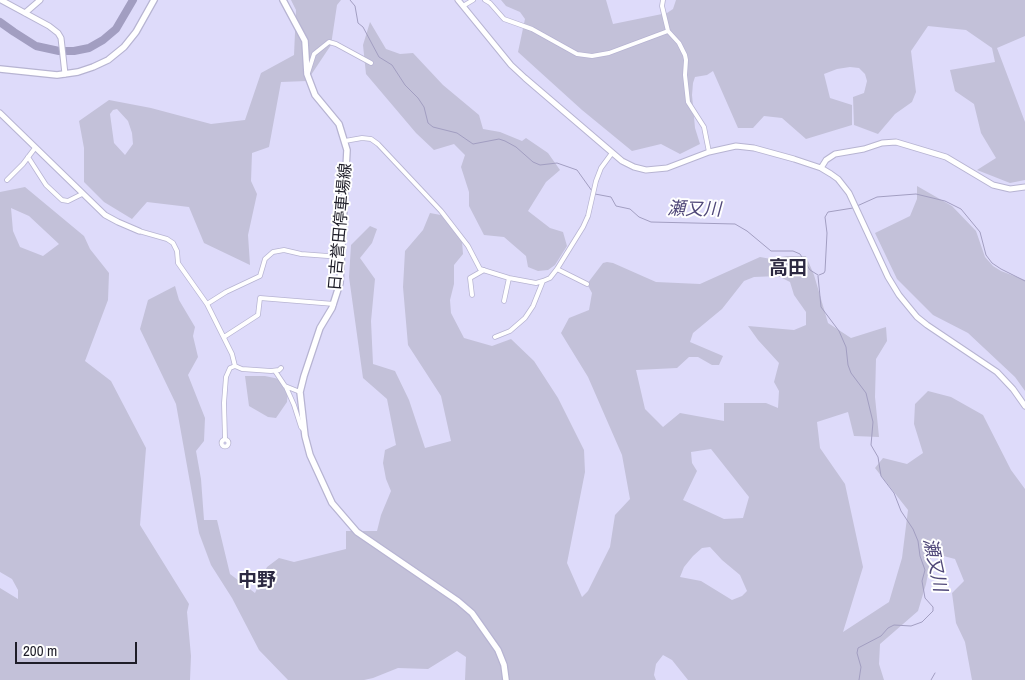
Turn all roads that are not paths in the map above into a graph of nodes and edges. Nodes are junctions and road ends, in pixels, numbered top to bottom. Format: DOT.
graph roads {
  1 [pos="1,0"];
  2 [pos="40,0"];
  3 [pos="154,0"];
  4 [pos="282,0"];
  5 [pos="458,0"];
  6 [pos="473,0"];
  7 [pos="485,0"];
  8 [pos="663,0"];
  9 [pos="463,6"];
  10 [pos="25,14"];
  11 [pos="668,31"];
  12 [pos="370,63"];
  13 [pos="0,69"];
  14 [pos="65,74"];
  15 [pos="308,74"];
  16 [pos="0,113"];
  17 [pos="346,141"];
  18 [pos="35,148"];
  19 [pos="709,152"];
  20 [pos="612,153"];
  21 [pos="28,157"];
  22 [pos="821,168"];
  23 [pos="7,180"];
  24 [pos="1025,187"];
  25 [pos="82,194"];
  26 [pos="139,231"];
  27 [pos="341,257"];
  28 [pos="557,269"];
  29 [pos="484,270"];
  30 [pos="509,278"];
  31 [pos="543,281"];
  32 [pos="587,284"];
  33 [pos="472,295"];
  34 [pos="504,301"];
  35 [pos="207,304"];
  36 [pos="334,304"];
  37 [pos="224,337"];
  38 [pos="495,337"];
  39 [pos="235,366"];
  40 [pos="281,368"];
  41 [pos="275,371"];
  42 [pos="286,387"];
  43 [pos="300,392"];
  44 [pos="1025,406"];
  45 [pos="304,430"];
  46 [pos="225,439"];
  47 [pos="506,680"];
  1 -- 10 [label="street"];
  2 -- 10 [label="street"];
  3 -- 14 [label="main road"];
  4 -- 15 [label="main road, 日吉誉田停車場線"];
  5 -- 9 [label="street"];
  6 -- 9 [label="street"];
  7 -- 11 [label="street"];
  8 -- 11 [label="street"];
  9 -- 20 [label="street"];
  10 -- 14 [label="street"];
  11 -- 19 [label="street"];
  12 -- 15 [label="street"];
  13 -- 14 [label="main road"];
  15 -- 17 [label="main road, 日吉誉田停車場線"];
  16 -- 18 [label="street"];
  17 -- 27 [label="main road, 日吉誉田停車場線"];
  17 -- 29 [label="street"];
  18 -- 21 [label="street"];
  18 -- 25 [label="street"];
  19 -- 20 [label="street"];
  19 -- 22 [label="street"];
  20 -- 28 [label="street"];
  21 -- 23 [label="street"];
  21 -- 25 [label="street"];
  22 -- 24 [label="street"];
  22 -- 44 [label="street"];
  25 -- 26 [label="street"];
  26 -- 35 [label="street"];
  27 -- 35 [label="street"];
  27 -- 36 [label="main road, 日吉誉田停車場線"];
  28 -- 31 [label="street"];
  28 -- 32 [label="street"];
  29 -- 30 [label="street"];
  29 -- 33 [label="street"];
  30 -- 31 [label="street"];
  30 -- 34 [label="street"];
  31 -- 38 [label="street"];
  35 -- 37 [label="street"];
  36 -- 37 [label="street"];
  36 -- 43 [label="main road, 日吉誉田停車場線"];
  37 -- 39 [label="street"];
  39 -- 41 [label="street"];
  39 -- 46 [label="street"];
  40 -- 41 [label="street"];
  41 -- 42 [label="street"];
  42 -- 43 [label="street"];
  42 -- 45 [label="street"];
  43 -- 45 [label="main road, 日吉誉田停車場線"];
  45 -- 47 [label="main road, 日吉誉田停車場線"];
}
